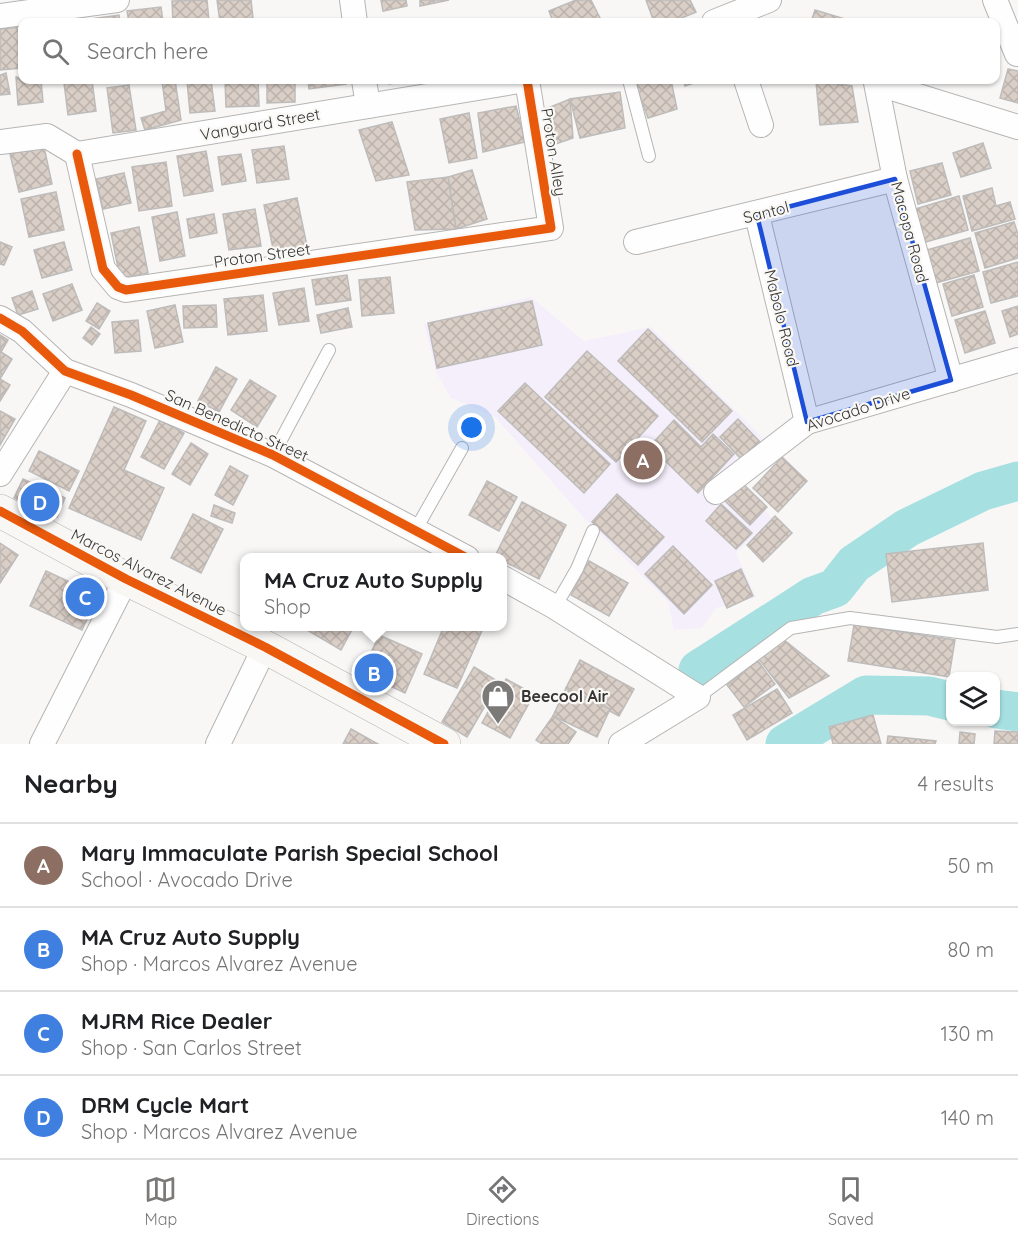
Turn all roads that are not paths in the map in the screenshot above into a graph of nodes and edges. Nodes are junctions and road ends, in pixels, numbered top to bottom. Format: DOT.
graph roads {
  1 [pos="117,0"];
  2 [pos="352,0"];
  3 [pos="769,0"];
  4 [pos="995,0"];
  5 [pos="0,16"];
  6 [pos="355,18"];
  7 [pos="729,18"];
  8 [pos="1017,54"];
  9 [pos="365,84"];
  10 [pos="502,84"];
  11 [pos="527,84"];
  12 [pos="629,84"];
  13 [pos="747,84"];
  14 [pos="876,84"];
  15 [pos="879,84"];
  16 [pos="368,106"];
  17 [pos="761,126"];
  18 [pos="1015,126"];
  19 [pos="0,142"];
  20 [pos="1018,148"];
  21 [pos="78,154"];
  22 [pos="649,156"];
  23 [pos="895,179"];
  24 [pos="757,215"];
  25 [pos="551,228"];
  26 [pos="636,242"];
  27 [pos="0,318"];
  28 [pos="329,350"];
  29 [pos="1018,360"];
  30 [pos="65,371"];
  31 [pos="951,380"];
  32 [pos="807,422"];
  33 [pos="462,448"];
  34 [pos="273,455"];
  35 [pos="0,474"];
  36 [pos="716,492"];
  37 [pos="0,511"];
  38 [pos="416,529"];
  39 [pos="593,531"];
  40 [pos="458,553"];
  41 [pos="126,579"];
  42 [pos="507,580"];
  43 [pos="555,607"];
  44 [pos="1018,634"];
  45 [pos="265,647"];
  46 [pos="698,697"];
  47 [pos="42,744"];
  48 [pos="218,744"];
  49 [pos="444,744"];
  50 [pos="621,744"];
  1 -- 5 [label="street"];
  2 -- 6 [label="street"];
  3 -- 7 [label="street"];
  4 -- 8 [label="street"];
  9 -- 16 [label="street"];
  10 -- 16 [label="street, Vanguard Street"];
  11 -- 25 [label="street, Proton Alley"];
  12 -- 22 [label="lane"];
  13 -- 17 [label="street"];
  14 -- 23 [label="street, Macopa Road"];
  15 -- 18 [label="street, Macopa Road"];
  16 -- 21 [label="street, Vanguard Street"];
  18 -- 20 [label="street"];
  19 -- 21 [label="street"];
  21 -- 25 [label="street, Proton Street"];
  23 -- 24 [label="street, Santol"];
  23 -- 31 [label="street, Macopa Road"];
  24 -- 26 [label="street, Santol"];
  24 -- 32 [label="street, Mabolo Road"];
  27 -- 30 [label="street, San Benedicto Street"];
  28 -- 34 [label="lane"];
  29 -- 31 [label="street, Avocado Drive"];
  30 -- 34 [label="street, San Benedicto Street"];
  30 -- 35 [label="street"];
  31 -- 32 [label="street, Avocado Drive"];
  32 -- 36 [label="street, Avocado Drive"];
  33 -- 38 [label="lane"];
  34 -- 38 [label="street, San Benedicto Street"];
  37 -- 41 [label="main road, Marcos Alvarez Avenue"];
  38 -- 40 [label="street, San Benedicto Street"];
  39 -- 43 [label="lane"];
  41 -- 45 [label="main road, Marcos Alvarez Avenue"];
  41 -- 47 [label="street"];
  42 -- 43 [label="street"];
  43 -- 46 [label="street"];
  44 -- 46 [label="lane"];
  45 -- 48 [label="street"];
  45 -- 49 [label="main road, Marcos Alvarez Avenue"];
  46 -- 50 [label="street"];
}
